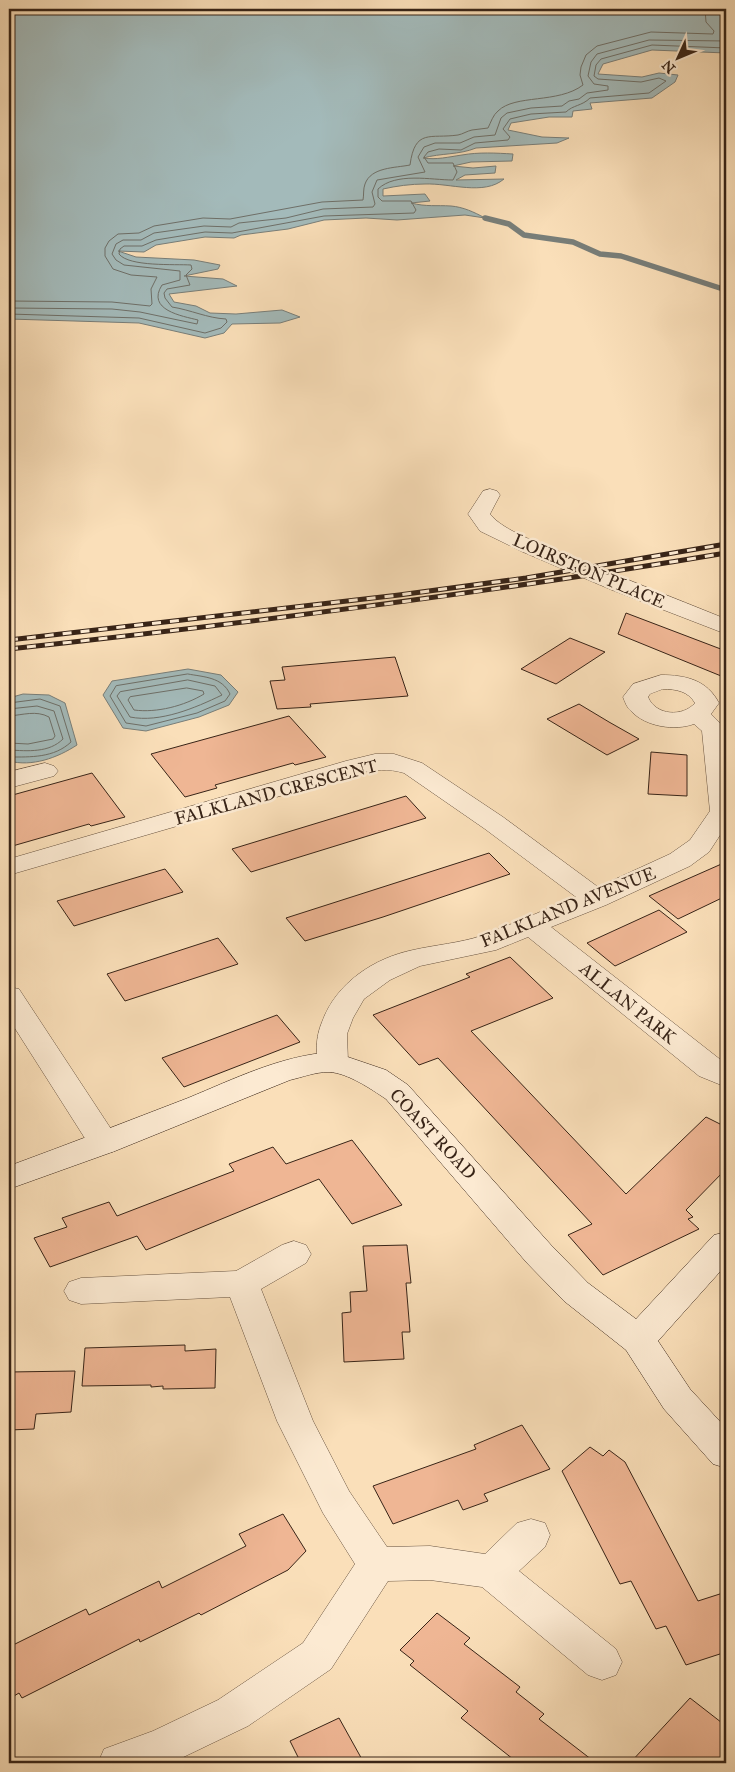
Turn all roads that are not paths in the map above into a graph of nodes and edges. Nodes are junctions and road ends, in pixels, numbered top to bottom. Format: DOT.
graph roads {
  1 [pos="490,495"];
  2 [pos="726,627"];
  3 [pos="698,715"];
  4 [pos="45,771"];
  5 [pos="9,780"];
  6 [pos="725,811"];
  7 [pos="9,867"];
  8 [pos="596,899"];
  9 [pos="532,926"];
  10 [pos="9,996"];
  11 [pos="333,1062"];
  12 [pos="726,1078"];
  13 [pos="104,1143"];
  14 [pos="9,1178"];
  15 [pos="726,1244"];
  16 [pos="294,1254"];
  17 [pos="242,1284"];
  18 [pos="81,1291"];
  19 [pos="638,1340"];
  20 [pos="726,1453"];
  21 [pos="531,1534"];
  22 [pos="377,1564"];
  23 [pos="492,1572"];
  24 [pos="602,1662"];
  25 [pos="172,1755"];
  26 [pos="120,1763"];
  1 -- 2 [label="street, LOIRSTON PLACE"];
  3 -- 6 [label="street, FALKLAND AVENUE"];
  4 -- 5 [label="street"];
  6 -- 8 [label="street, FALKLAND AVENUE"];
  7 -- 8 [label="street, FALKLAND CRESCENT"];
  8 -- 9 [label="street, FALKLAND AVENUE"];
  9 -- 11 [label="street, FALKLAND AVENUE"];
  9 -- 12 [label="street, ALLAN PARK"];
  10 -- 13 [label="street"];
  11 -- 13 [label="street, COAST ROAD"];
  11 -- 19 [label="street, COAST ROAD"];
  13 -- 14 [label="street, COAST ROAD"];
  15 -- 19 [label="street"];
  16 -- 17 [label="street"];
  17 -- 18 [label="street"];
  17 -- 22 [label="street"];
  19 -- 20 [label="street, COAST ROAD"];
  21 -- 23 [label="street"];
  22 -- 23 [label="street"];
  22 -- 25 [label="street"];
  23 -- 24 [label="street"];
  25 -- 26 [label="street"];
}
